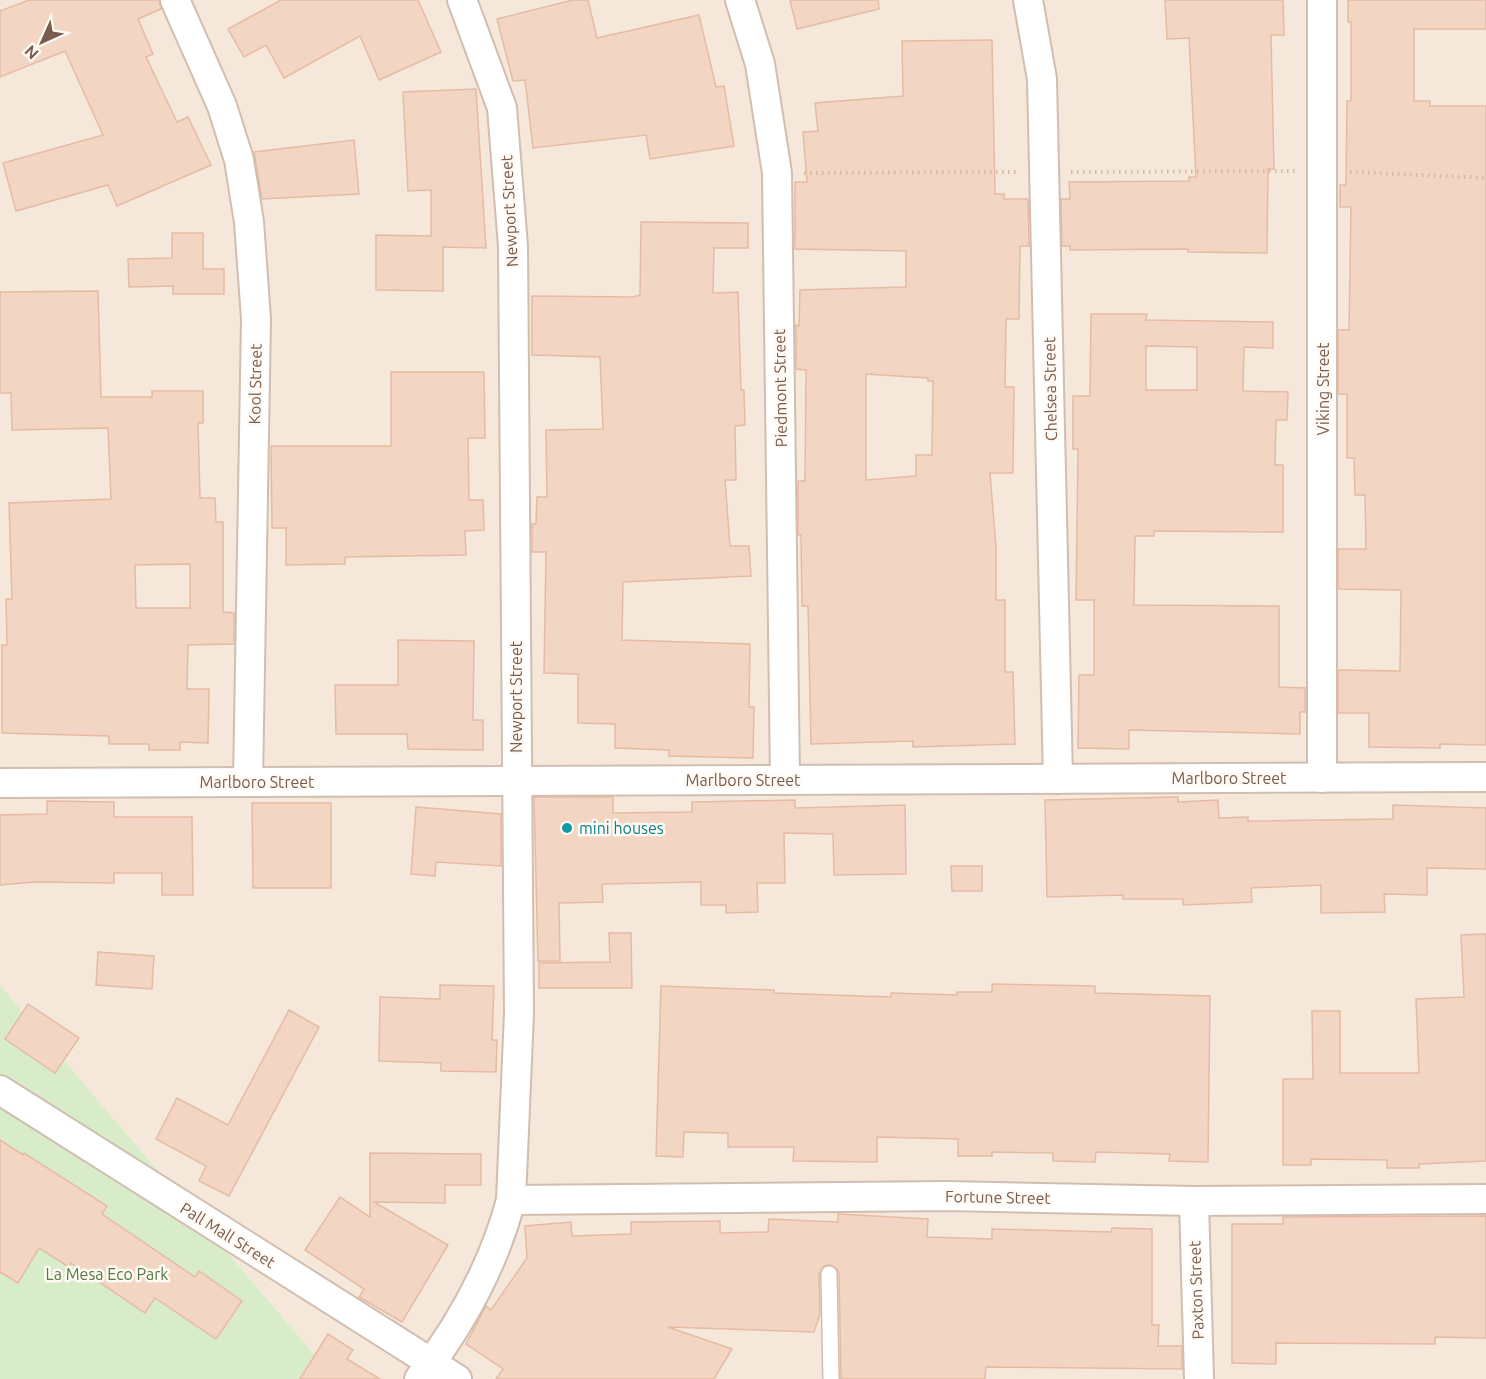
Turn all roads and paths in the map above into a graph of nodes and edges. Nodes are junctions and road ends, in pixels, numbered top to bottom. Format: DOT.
graph roads {
  1 [pos="175,0"];
  2 [pos="462,0"];
  3 [pos="740,0"];
  4 [pos="1028,0"];
  5 [pos="1322,0"];
  6 [pos="1323,171"];
  7 [pos="1046,172"];
  8 [pos="777,173"];
  9 [pos="1486,178"];
  10 [pos="1486,777"];
  11 [pos="1322,778"];
  12 [pos="1058,779"];
  13 [pos="785,780"];
  14 [pos="516,781"];
  15 [pos="0,783"];
  16 [pos="248,783"];
  17 [pos="0,1090"];
  18 [pos="1486,1199"];
  19 [pos="510,1200"];
  20 [pos="1194,1201"];
  21 [pos="829,1274"];
  22 [pos="425,1371"];
  23 [pos="457,1379"];
  24 [pos="831,1379"];
  25 [pos="1199,1379"];
  1 -- 16 [label="street, Kool Street"];
  2 -- 14 [label="street, Newport Street"];
  3 -- 8 [label="street, Piedmont Street"];
  4 -- 7 [label="street, Chelsea Street"];
  5 -- 6 [label="street, Viking Street"];
  6 -- 7 [label="path"];
  6 -- 9 [label="path"];
  6 -- 11 [label="street, Viking Street"];
  7 -- 8 [label="path"];
  7 -- 12 [label="street, Chelsea Street"];
  8 -- 13 [label="street, Piedmont Street"];
  10 -- 11 [label="street, Marlboro Street"];
  11 -- 12 [label="street, Marlboro Street"];
  12 -- 13 [label="street, Marlboro Street"];
  13 -- 14 [label="street, Marlboro Street"];
  14 -- 16 [label="street, Marlboro Street"];
  14 -- 19 [label="street, Newport Street"];
  15 -- 16 [label="street, Marlboro Street"];
  17 -- 22 [label="street, Pall Mall Street"];
  18 -- 20 [label="street, Fortune Street"];
  19 -- 20 [label="street, Fortune Street"];
  19 -- 22 [label="street, Newport Street"];
  20 -- 25 [label="street, Paxton Street"];
  21 -- 24 [label="lane"];
  22 -- 23 [label="street, Pall Mall Street"];
}
